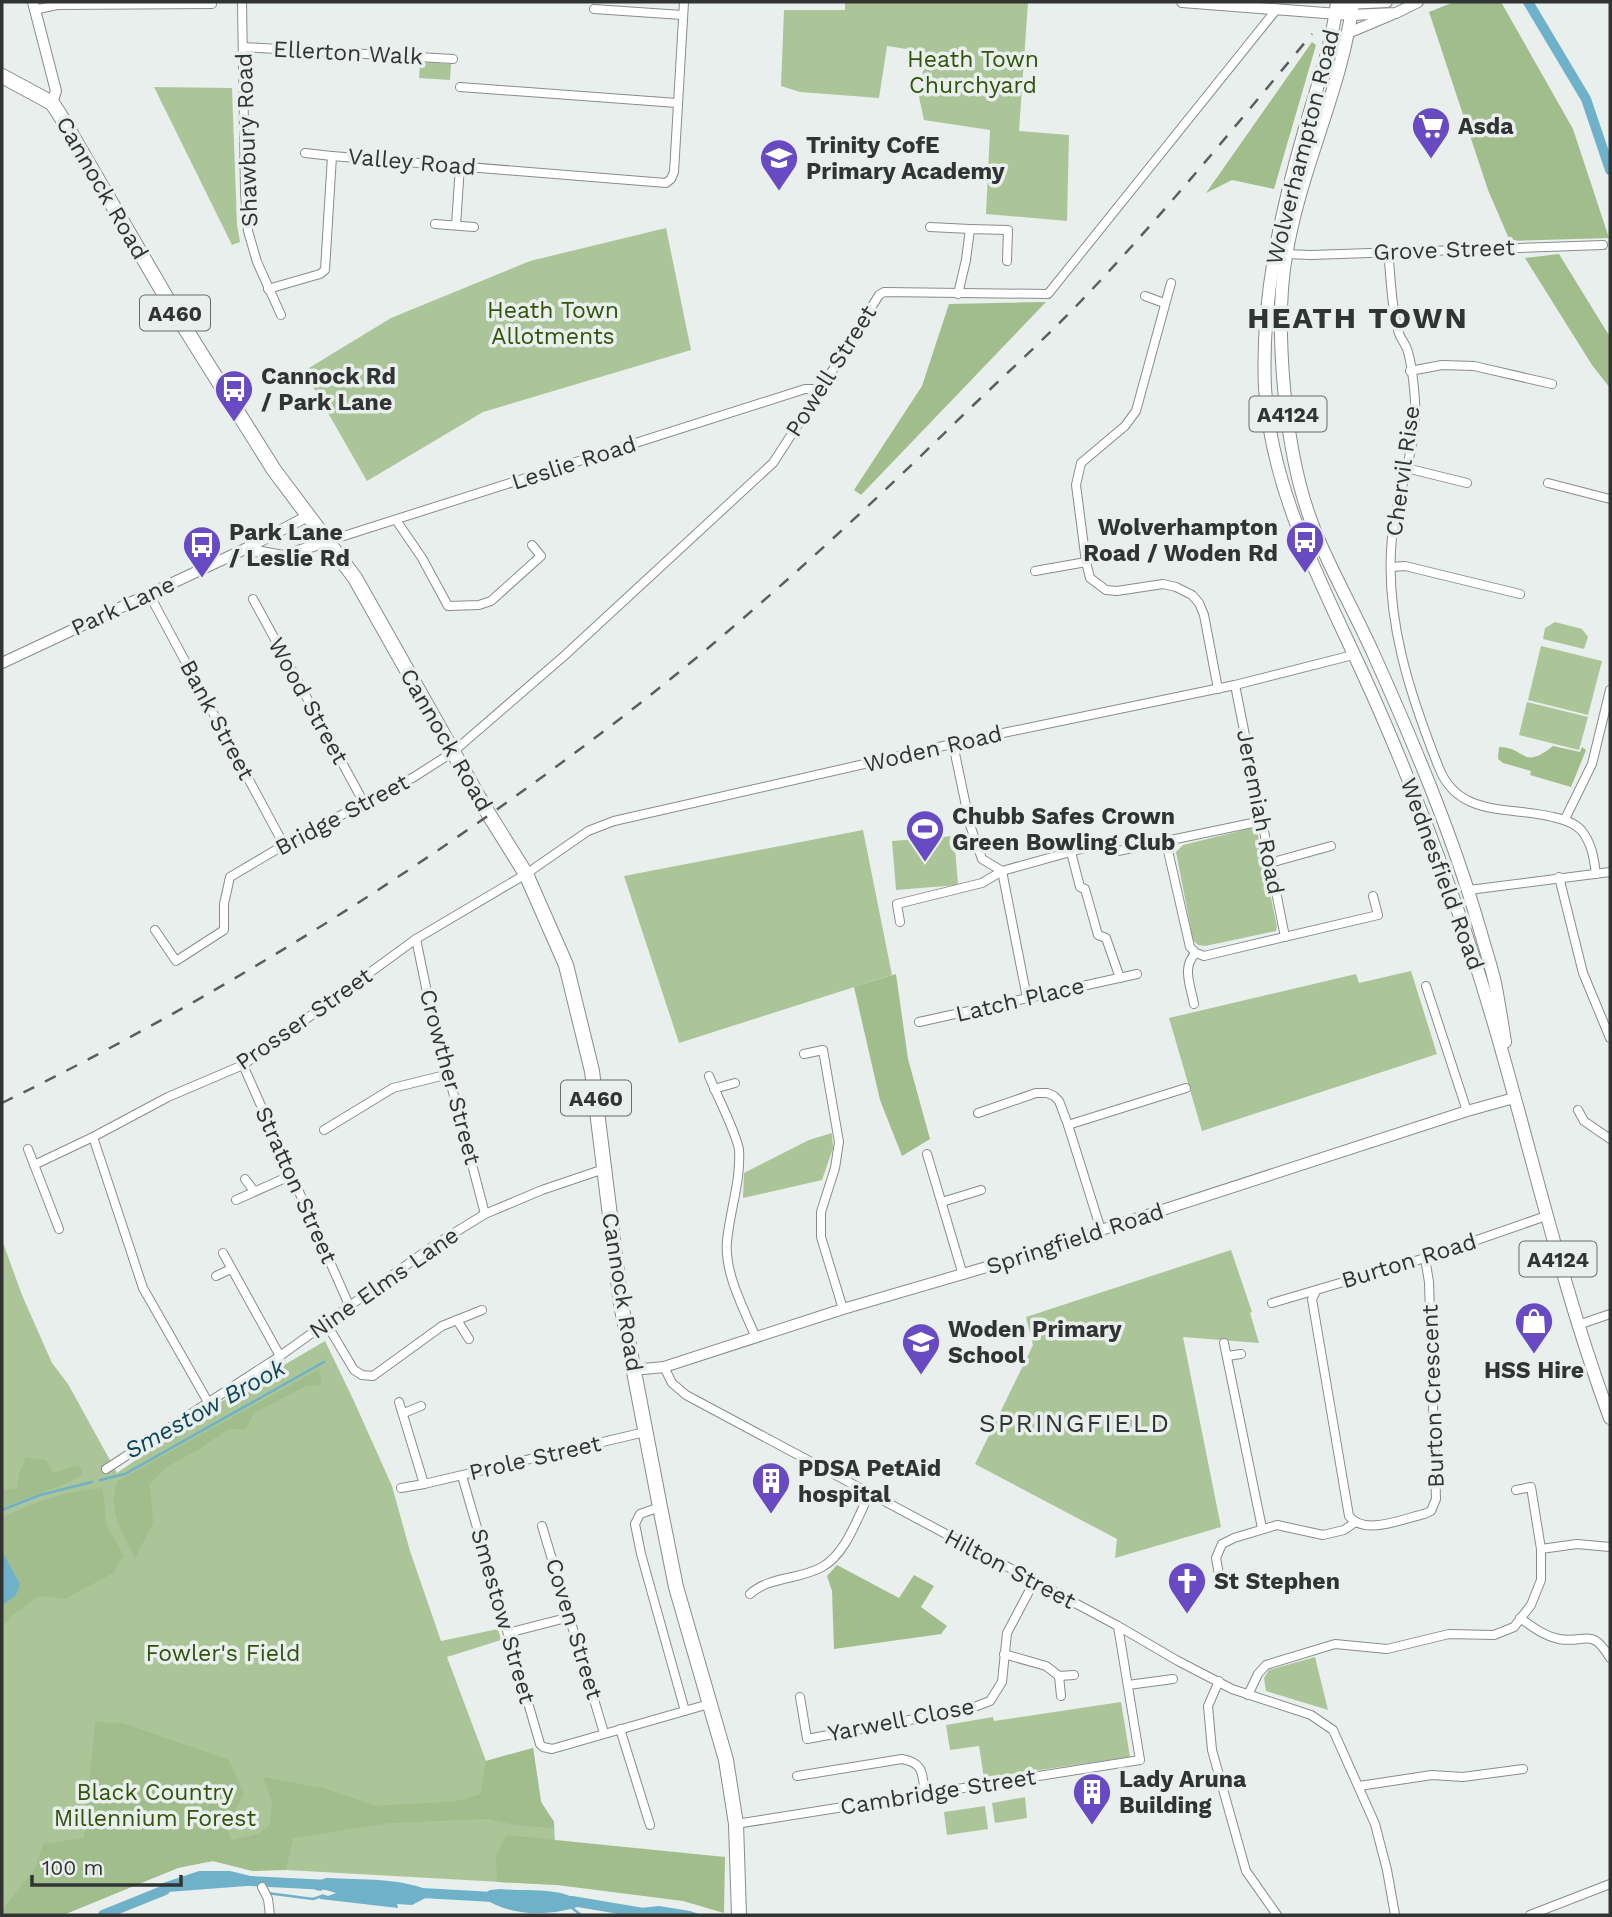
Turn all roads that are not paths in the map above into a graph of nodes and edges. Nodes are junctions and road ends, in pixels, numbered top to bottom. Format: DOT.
graph roads {
  1 [pos="242,2"];
  2 [pos="684,2"];
  3 [pos="1182,2"];
  4 [pos="1387,2"];
  5 [pos="1418,2"];
  6 [pos="212,4"];
  7 [pos="34,6"];
  8 [pos="1352,7"];
  9 [pos="1337,8"];
  10 [pos="594,9"];
  11 [pos="1276,10"];
  12 [pos="1396,13"];
  13 [pos="682,15"];
  14 [pos="1348,33"];
  15 [pos="243,47"];
  16 [pos="453,59"];
  17 [pos="2,76"];
  18 [pos="460,87"];
  19 [pos="51,103"];
  20 [pos="677,103"];
  21 [pos="305,153"];
  22 [pos="332,156"];
  23 [pos="460,166"];
  24 [pos="436,224"];
  25 [pos="456,225"];
  26 [pos="474,226"];
  27 [pos="930,227"];
  28 [pos="970,229"];
  29 [pos="1603,245"];
  30 [pos="1388,251"];
  31 [pos="1280,253"];
  32 [pos="1007,261"];
  33 [pos="1171,284"];
  34 [pos="268,289"];
  35 [pos="958,294"];
  36 [pos="1145,296"];
  37 [pos="1164,303"];
  38 [pos="281,315"];
  39 [pos="1410,371"];
  40 [pos="1552,384"];
  41 [pos="821,389"];
  42 [pos="1406,468"];
  43 [pos="1467,483"];
  44 [pos="1548,483"];
  45 [pos="1610,499"];
  46 [pos="308,516"];
  47 [pos="396,520"];
  48 [pos="328,541"];
  49 [pos="532,545"];
  50 [pos="244,549"];
  51 [pos="1086,562"];
  52 [pos="1392,567"];
  53 [pos="1035,570"];
  54 [pos="149,594"];
  55 [pos="1520,594"];
  56 [pos="253,599"];
  57 [pos="1373,652"];
  58 [pos="1353,655"];
  59 [pos="2,663"];
  60 [pos="1235,685"];
  61 [pos="1218,689"];
  62 [pos="1610,690"];
  63 [pos="953,744"];
  64 [pos="453,752"];
  65 [pos="364,803"];
  66 [pos="1565,820"];
  67 [pos="1262,821"];
  68 [pos="1166,842"];
  69 [pos="1099,844"];
  70 [pos="284,845"];
  71 [pos="1331,846"];
  72 [pos="1118,851"];
  73 [pos="1071,852"];
  74 [pos="1270,863"];
  75 [pos="1002,871"];
  76 [pos="1610,872"];
  77 [pos="526,874"];
  78 [pos="1596,874"];
  79 [pos="1559,877"];
  80 [pos="1469,890"];
  81 [pos="1373,896"];
  82 [pos="1454,898"];
  83 [pos="900,922"];
  84 [pos="155,930"];
  85 [pos="1285,937"];
  86 [pos="416,939"];
  87 [pos="1196,953"];
  88 [pos="1138,974"];
  89 [pos="1120,978"];
  90 [pos="1426,986"];
  91 [pos="1027,998"];
  92 [pos="1194,1004"];
  93 [pos="919,1022"];
  94 [pos="1609,1031"];
  95 [pos="804,1054"];
  96 [pos="243,1065"];
  97 [pos="449,1074"];
  98 [pos="709,1076"];
  99 [pos="735,1083"];
  100 [pos="1186,1088"];
  101 [pos="714,1089"];
  102 [pos="1514,1098"];
  103 [pos="1578,1110"];
  104 [pos="1467,1111"];
  105 [pos="978,1113"];
  106 [pos="1068,1125"];
  107 [pos="324,1130"];
  108 [pos="93,1137"];
  109 [pos="1610,1139"];
  110 [pos="28,1149"];
  111 [pos="927,1154"];
  112 [pos="34,1165"];
  113 [pos="604,1169"];
  114 [pos="292,1175"];
  115 [pos="245,1179"];
  116 [pos="981,1190"];
  117 [pos="254,1191"];
  118 [pos="236,1200"];
  119 [pos="943,1202"];
  120 [pos="485,1214"];
  121 [pos="1546,1216"];
  122 [pos="59,1229"];
  123 [pos="1101,1230"];
  124 [pos="223,1252"];
  125 [pos="1425,1258"];
  126 [pos="231,1269"];
  127 [pos="963,1275"];
  128 [pos="216,1276"];
  129 [pos="1316,1291"];
  130 [pos="1272,1303"];
  131 [pos="349,1305"];
  132 [pos="843,1308"];
  133 [pos="482,1310"];
  134 [pos="1610,1314"];
  135 [pos="457,1320"];
  136 [pos="326,1323"];
  137 [pos="1578,1325"];
  138 [pos="755,1338"];
  139 [pos="469,1339"];
  140 [pos="1224,1343"];
  141 [pos="1241,1354"];
  142 [pos="280,1356"];
  143 [pos="1227,1356"];
  144 [pos="664,1367"];
  145 [pos="633,1370"];
  146 [pos="208,1402"];
  147 [pos="399,1402"];
  148 [pos="421,1406"];
  149 [pos="404,1413"];
  150 [pos="1610,1418"];
  151 [pos="645,1432"];
  152 [pos="106,1469"];
  153 [pos="462,1476"];
  154 [pos="424,1484"];
  155 [pos="401,1488"];
  156 [pos="1516,1490"];
  157 [pos="869,1495"];
  158 [pos="660,1507"];
  159 [pos="1354,1523"];
  160 [pos="542,1526"];
  161 [pos="1262,1528"];
  162 [pos="1610,1547"];
  163 [pos="1541,1549"];
  164 [pos="1220,1580"];
  165 [pos="1034,1582"];
  166 [pos="750,1594"];
  167 [pos="570,1617"];
  168 [pos="1520,1618"];
  169 [pos="1118,1626"];
  170 [pos="508,1633"];
  171 [pos="1004,1654"];
  172 [pos="1610,1658"];
  173 [pos="1073,1675"];
  174 [pos="1059,1676"];
  175 [pos="1173,1679"];
  176 [pos="1219,1681"];
  177 [pos="1128,1685"];
  178 [pos="1248,1695"];
  179 [pos="1061,1696"];
  180 [pos="800,1697"];
  181 [pos="709,1704"];
  182 [pos="685,1711"];
  183 [pos="620,1729"];
  184 [pos="604,1733"];
  185 [pos="1523,1769"];
  186 [pos="797,1776"];
  187 [pos="1359,1786"];
  188 [pos="925,1795"];
  189 [pos="736,1824"];
  190 [pos="650,1825"];
  191 [pos="1610,1884"];
  192 [pos="262,1887"];
  193 [pos="270,1915"];
  194 [pos="739,1915"];
  195 [pos="1277,1915"];
  196 [pos="1395,1915"];
  197 [pos="1530,1915"];
  1 -- 15 [label="street, Shawbury Road"];
  2 -- 13 [label="street"];
  3 -- 11 [label="street"];
  4 -- 8 [label="street"];
  5 -- 12 [label="street"];
  6 -- 7 [label="street"];
  7 -- 19 [label="street"];
  8 -- 9 [label="street"];
  8 -- 12 [label="street"];
  8 -- 14 [label="main road, Wolverhampton Road / A4124"];
  9 -- 11 [label="street"];
  9 -- 31 [label="main road, Wolverhampton Road / A4124"];
  10 -- 13 [label="street"];
  11 -- 35 [label="street, Powell Street"];
  12 -- 14 [label="street"];
  13 -- 20 [label="street"];
  14 -- 31 [label="main road, Wolverhampton Road / A4124"];
  15 -- 16 [label="street, Ellerton Walk"];
  15 -- 34 [label="street, Shawbury Road"];
  17 -- 19 [label="highway, Cannock Road / A460"];
  18 -- 20 [label="street"];
  19 -- 46 [label="highway, Cannock Road / A460"];
  20 -- 23 [label="street, Valley Road"];
  21 -- 22 [label="street"];
  22 -- 23 [label="street, Valley Road"];
  22 -- 34 [label="street, Valley Road"];
  23 -- 25 [label="street"];
  24 -- 25 [label="street"];
  25 -- 26 [label="street"];
  27 -- 28 [label="street"];
  28 -- 32 [label="street"];
  28 -- 35 [label="street"];
  29 -- 30 [label="street, Grove Street"];
  30 -- 31 [label="street, Grove Street"];
  30 -- 39 [label="street, Chervil Rise"];
  31 -- 57 [label="main road, Wolverhampton Road / A4124"];
  31 -- 58 [label="main road, Wolverhampton Road / A4124"];
  33 -- 37 [label="street"];
  34 -- 38 [label="street, Shawbury Road"];
  35 -- 41 [label="street, Powell Street"];
  36 -- 37 [label="street"];
  37 -- 51 [label="street"];
  39 -- 40 [label="street"];
  39 -- 42 [label="street, Chervil Rise"];
  41 -- 47 [label="street, Leslie Road"];
  41 -- 64 [label="street, Powell Street"];
  42 -- 43 [label="street"];
  42 -- 52 [label="street, Chervil Rise"];
  44 -- 45 [label="street"];
  46 -- 48 [label="highway, Cannock Road / A460"];
  46 -- 50 [label="street, Park Lane"];
  47 -- 48 [label="street, Leslie Road"];
  47 -- 49 [label="street"];
  48 -- 50 [label="street"];
  48 -- 64 [label="highway, Cannock Road / A460"];
  50 -- 54 [label="street, Park Lane"];
  51 -- 53 [label="street"];
  51 -- 61 [label="street"];
  52 -- 55 [label="street, Chervil Rise"];
  52 -- 66 [label="street, Chervil Rise"];
  54 -- 59 [label="street, Park Lane"];
  54 -- 70 [label="street, Bank Street"];
  56 -- 65 [label="street, Wood Street"];
  57 -- 58 [label="main road"];
  57 -- 80 [label="main road, Wednesfield Road / A4124"];
  58 -- 60 [label="street, Woden Road"];
  58 -- 82 [label="main road, Wednesfield Road / A4124"];
  60 -- 61 [label="street, Woden Road"];
  60 -- 67 [label="street, Jeremiah Road"];
  61 -- 63 [label="street, Woden Road"];
  62 -- 66 [label="street"];
  63 -- 75 [label="street"];
  63 -- 77 [label="street, Woden Road"];
  64 -- 65 [label="street, Bridge Street"];
  64 -- 77 [label="highway, Cannock Road / A460"];
  65 -- 70 [label="street, Bridge Street"];
  66 -- 78 [label="street"];
  67 -- 68 [label="street"];
  67 -- 74 [label="street, Jeremiah Road"];
  68 -- 72 [label="street"];
  68 -- 87 [label="street"];
  69 -- 73 [label="street"];
  70 -- 84 [label="street, Bridge Street"];
  71 -- 74 [label="street"];
  73 -- 75 [label="street"];
  73 -- 89 [label="street"];
  74 -- 85 [label="street, Jeremiah Road"];
  75 -- 83 [label="street"];
  75 -- 91 [label="street"];
  76 -- 78 [label="street"];
  77 -- 86 [label="street, Prosser Street"];
  77 -- 113 [label="highway, Cannock Road / A460"];
  78 -- 79 [label="street"];
  79 -- 80 [label="street"];
  79 -- 94 [label="street"];
  80 -- 82 [label="main road"];
  80 -- 102 [label="main road, Wednesfield Road / A4124"];
  81 -- 85 [label="street"];
  82 -- 102 [label="main road, Wednesfield Road / A4124"];
  85 -- 87 [label="street"];
  86 -- 96 [label="street, Prosser Street"];
  86 -- 97 [label="street, Crowther Street"];
  87 -- 92 [label="street"];
  88 -- 89 [label="street, Latch Place"];
  89 -- 91 [label="street, Latch Place"];
  90 -- 104 [label="street"];
  91 -- 93 [label="street, Latch Place"];
  95 -- 132 [label="street"];
  96 -- 108 [label="street, Prosser Street"];
  96 -- 114 [label="street, Stratton Street"];
  97 -- 107 [label="street"];
  97 -- 120 [label="street, Crowther Street"];
  98 -- 101 [label="street"];
  99 -- 101 [label="street"];
  100 -- 106 [label="street"];
  101 -- 138 [label="street"];
  102 -- 104 [label="street, Springfield Road"];
  102 -- 121 [label="main road, Wednesfield Road / A4124"];
  103 -- 109 [label="street"];
  104 -- 123 [label="street, Springfield Road"];
  105 -- 106 [label="street"];
  106 -- 123 [label="street"];
  108 -- 112 [label="street, Prosser Street"];
  108 -- 146 [label="street"];
  110 -- 112 [label="street"];
  111 -- 119 [label="street"];
  112 -- 122 [label="street"];
  113 -- 120 [label="street, Nine Elms Lane"];
  113 -- 145 [label="highway, Cannock Road / A460"];
  114 -- 117 [label="street"];
  114 -- 131 [label="street, Stratton Street"];
  115 -- 117 [label="street"];
  116 -- 119 [label="street"];
  117 -- 118 [label="street"];
  119 -- 127 [label="street"];
  120 -- 131 [label="street, Nine Elms Lane"];
  121 -- 125 [label="street, Burton Road"];
  121 -- 137 [label="main road, Wednesfield Road / A4124"];
  123 -- 127 [label="street, Springfield Road"];
  124 -- 126 [label="street"];
  125 -- 129 [label="street, Burton Road"];
  125 -- 159 [label="street, Burton Crescent"];
  126 -- 128 [label="street"];
  126 -- 142 [label="street"];
  127 -- 132 [label="street, Springfield Road"];
  129 -- 130 [label="street, Burton Road"];
  129 -- 159 [label="street"];
  131 -- 136 [label="street, Nine Elms Lane"];
  132 -- 138 [label="street, Springfield Road"];
  133 -- 135 [label="street"];
  134 -- 137 [label="street"];
  135 -- 136 [label="street"];
  135 -- 139 [label="street"];
  136 -- 142 [label="street, Nine Elms Lane"];
  137 -- 150 [label="main road, Wednesfield Road / A4124"];
  138 -- 144 [label="street, Springfield Road"];
  140 -- 143 [label="street"];
  141 -- 143 [label="street"];
  142 -- 146 [label="street, Nine Elms Lane"];
  143 -- 161 [label="street"];
  144 -- 145 [label="street, Springfield Road"];
  144 -- 157 [label="street, Hilton Street"];
  145 -- 151 [label="highway, Cannock Road / A460"];
  146 -- 152 [label="street, Nine Elms Lane"];
  147 -- 149 [label="street"];
  148 -- 149 [label="street"];
  149 -- 154 [label="street"];
  151 -- 153 [label="street, Prole Street"];
  151 -- 158 [label="highway, Cannock Road / A460"];
  153 -- 154 [label="street, Prole Street"];
  153 -- 170 [label="street, Smestow Street"];
  154 -- 155 [label="street, Prole Street"];
  156 -- 163 [label="street"];
  157 -- 165 [label="street, Hilton Street"];
  157 -- 166 [label="street"];
  158 -- 181 [label="highway, Cannock Road / A460"];
  158 -- 182 [label="street"];
  159 -- 161 [label="street, Burton Crescent"];
  160 -- 167 [label="street, Coven Street"];
  161 -- 164 [label="street"];
  162 -- 163 [label="street"];
  163 -- 168 [label="street"];
  165 -- 169 [label="street, Hilton Street"];
  165 -- 171 [label="street, Yarwell Close"];
  167 -- 170 [label="street"];
  167 -- 184 [label="street, Coven Street"];
  168 -- 172 [label="street"];
  168 -- 178 [label="street"];
  169 -- 176 [label="street, Hilton Street"];
  169 -- 177 [label="street"];
  170 -- 184 [label="street, Smestow Street"];
  171 -- 174 [label="street"];
  171 -- 180 [label="street, Yarwell Close"];
  173 -- 174 [label="street"];
  174 -- 179 [label="street"];
  175 -- 177 [label="street"];
  176 -- 178 [label="street, Hilton Street"];
  176 -- 195 [label="street"];
  177 -- 188 [label="street, Cambridge Street"];
  178 -- 187 [label="street, Hilton Street"];
  181 -- 182 [label="street"];
  181 -- 189 [label="highway, Cannock Road / A460"];
  182 -- 183 [label="street"];
  183 -- 184 [label="street"];
  183 -- 190 [label="street"];
  185 -- 187 [label="street"];
  186 -- 188 [label="street"];
  187 -- 196 [label="street, Hilton Street"];
  188 -- 189 [label="street, Cambridge Street"];
  189 -- 194 [label="highway, Cannock Road / A460"];
  191 -- 197 [label="street"];
  192 -- 193 [label="street"];
}
